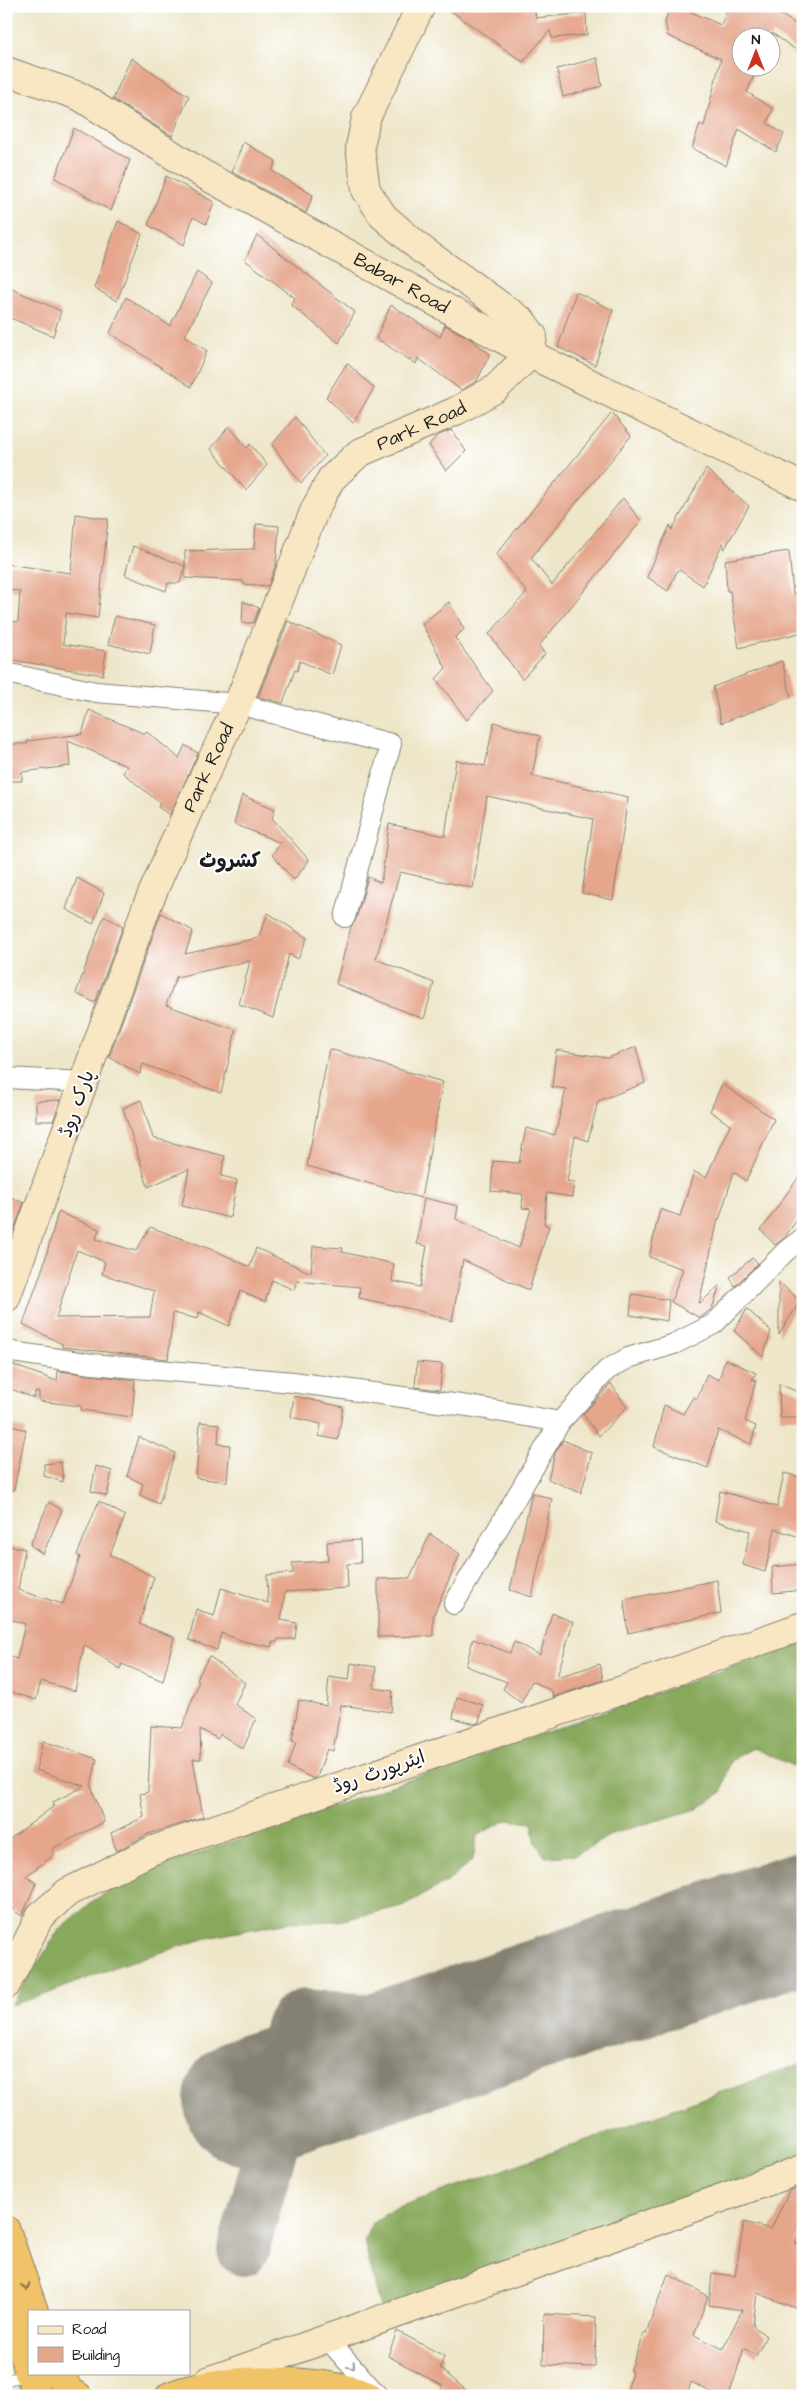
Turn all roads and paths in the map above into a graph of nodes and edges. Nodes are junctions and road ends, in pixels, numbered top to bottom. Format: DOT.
graph roads {
  1 [pos="421,6"];
  2 [pos="6,71"];
  3 [pos="530,354"];
  4 [pos="803,487"];
  5 [pos="6,673"];
  6 [pos="238,704"];
  7 [pos="146,908"];
  8 [pos="345,917"];
  9 [pos="6,1078"];
  10 [pos="85,1082"];
  11 [pos="803,1238"];
  12 [pos="6,1298"];
  13 [pos="6,1351"];
  14 [pos="560,1422"];
  15 [pos="454,1604"];
  16 [pos="803,1626"];
  17 [pos="6,1985"];
  18 [pos="803,2169"];
  19 [pos="6,2230"];
  20 [pos="6,2300"];
  21 [pos="34,2310"];
  22 [pos="326,2337"];
  23 [pos="59,2374"];
  24 [pos="26,2379"];
  25 [pos="177,2393"];
  26 [pos="78,2396"];
  27 [pos="368,2396"];
  28 [pos="378,2396"];
  1 -- 3 [label="street"];
  2 -- 3 [label="street, Babar Road"];
  3 -- 4 [label="street, Babar Road"];
  3 -- 6 [label="street, Park Road"];
  5 -- 6 [label="street"];
  6 -- 7 [label="street, Park Road"];
  6 -- 8 [label="street"];
  7 -- 10 [label="street, پارک روڈ"];
  9 -- 10 [label="street"];
  10 -- 12 [label="street, پارک روڈ"];
  11 -- 14 [label="street"];
  13 -- 14 [label="street"];
  14 -- 15 [label="street"];
  16 -- 17 [label="street, ایئرپورٹ روڈ"];
  18 -- 22 [label="street"];
  19 -- 21 [label="highway, one-way"];
  20 -- 24 [label="highway"];
  22 -- 25 [label="street"];
  22 -- 28 [label="street, one-way"];
  23 -- 26 [label="highway"];
  25 -- 27 [label="highway"];
}
